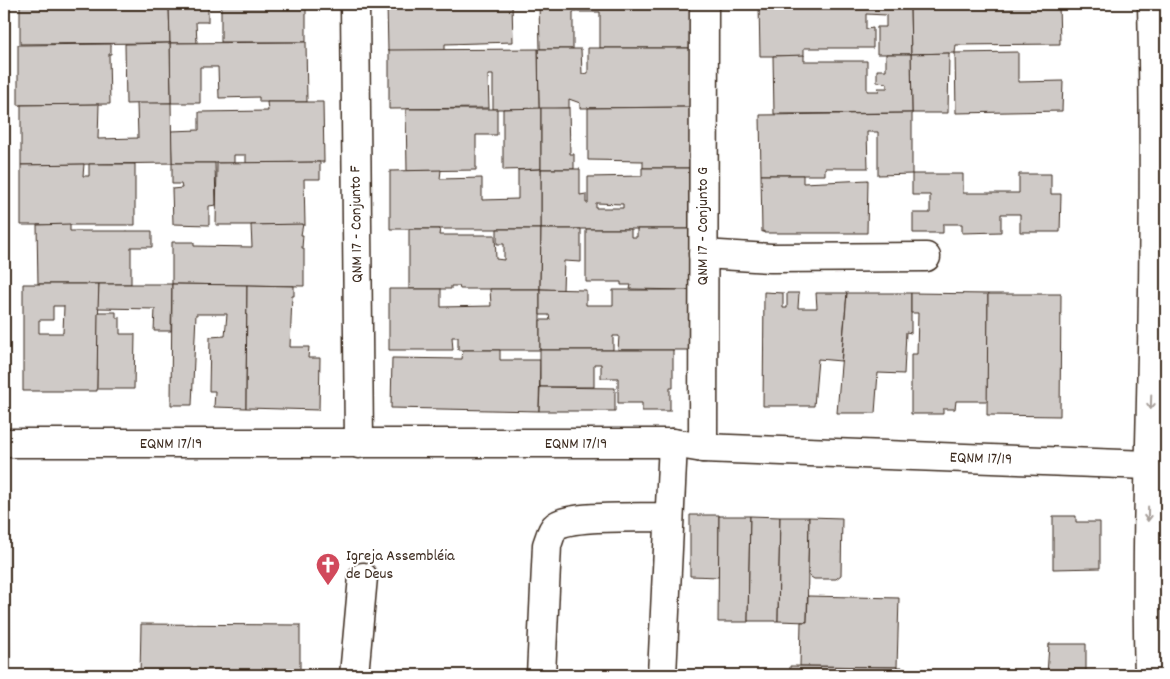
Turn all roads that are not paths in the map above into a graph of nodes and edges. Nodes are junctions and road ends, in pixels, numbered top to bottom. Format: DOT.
graph roads {
  1 [pos="355,4"];
  2 [pos="704,4"];
  3 [pos="1152,4"];
  4 [pos="703,254"];
  5 [pos="926,257"];
  6 [pos="4,443"];
  7 [pos="673,443"];
  8 [pos="359,444"];
  9 [pos="703,448"];
  10 [pos="1148,465"];
  11 [pos="669,517"];
  12 [pos="363,577"];
  13 [pos="354,675"];
  14 [pos="541,675"];
  15 [pos="662,675"];
  16 [pos="1149,675"];
  1 -- 8 [label="street, QNM 17 - Conjunto F"];
  2 -- 4 [label="street, QNM 17 - Conjunto G"];
  3 -- 10 [label="street, one-way"];
  4 -- 5 [label="street"];
  4 -- 9 [label="street, QNM 17 - Conjunto G"];
  6 -- 8 [label="street, EQNM 17/19"];
  7 -- 8 [label="street, EQNM 17/19"];
  7 -- 9 [label="street, EQNM 17/19"];
  7 -- 11 [label="street"];
  9 -- 10 [label="street, EQNM 17/19"];
  10 -- 16 [label="street, one-way"];
  11 -- 14 [label="street"];
  11 -- 15 [label="street"];
  12 -- 13 [label="street"];
}
